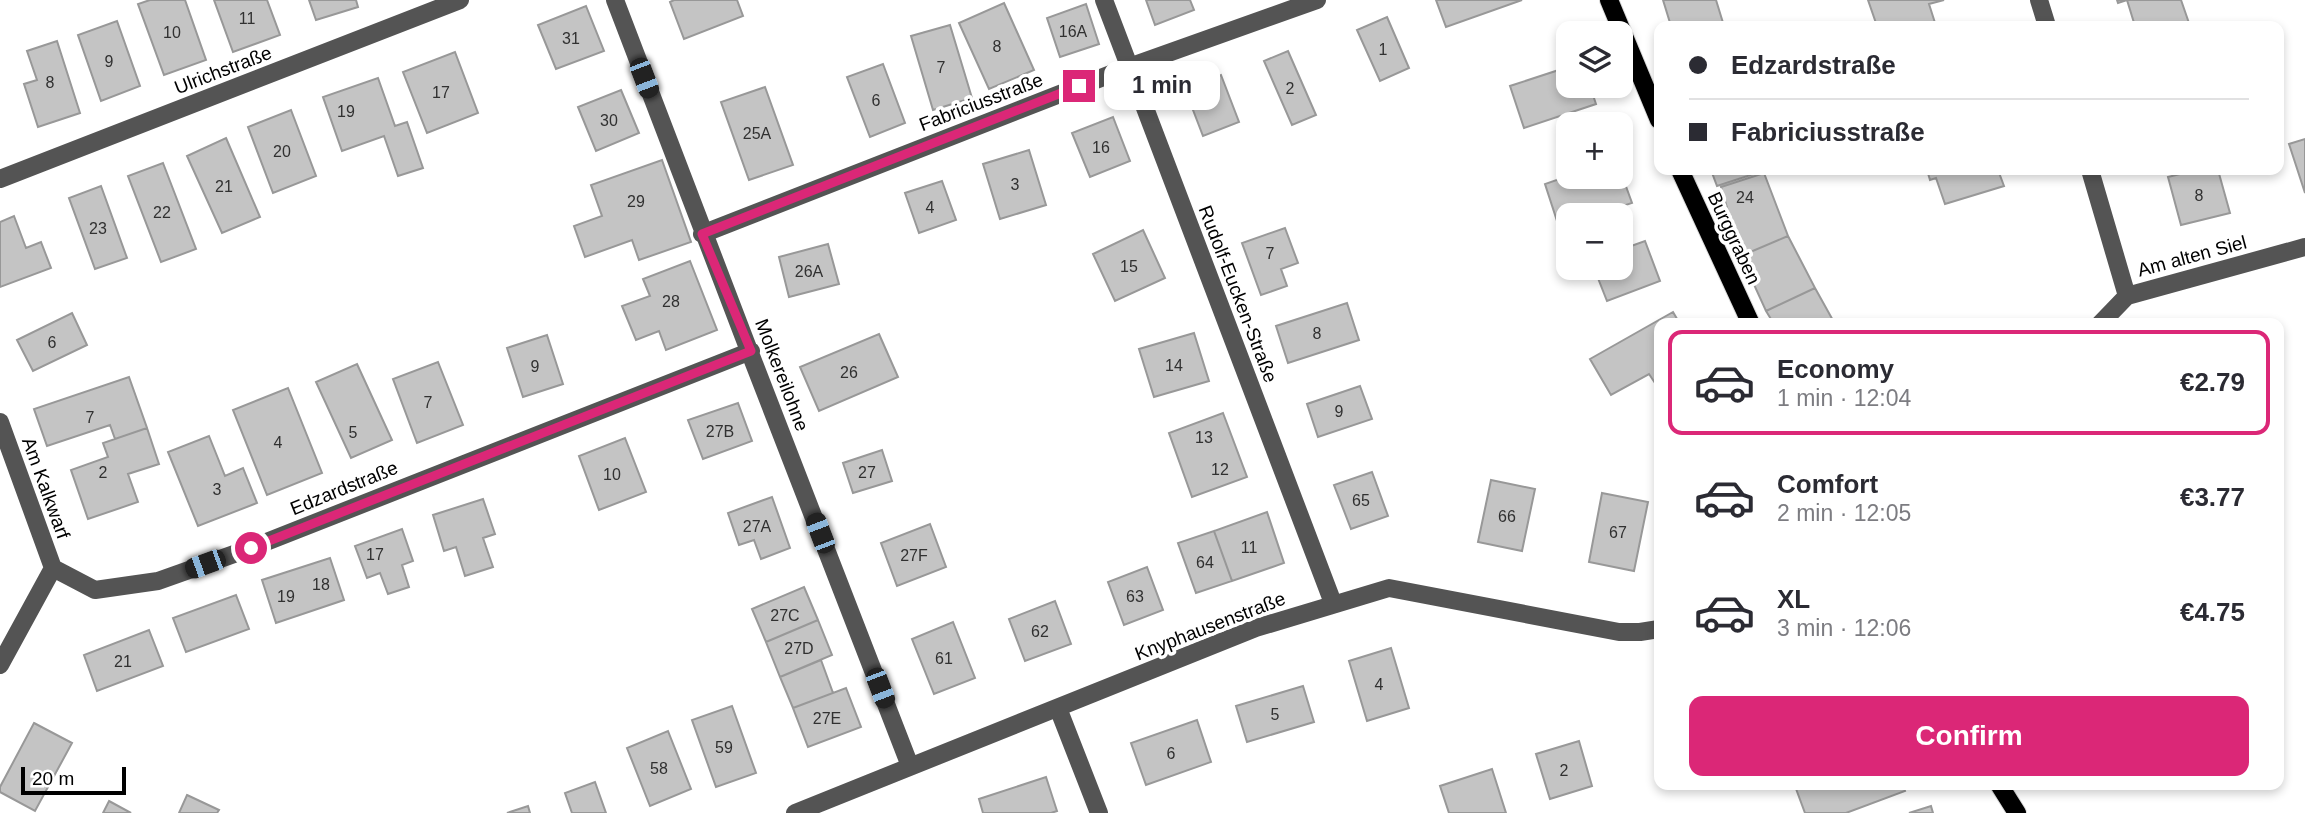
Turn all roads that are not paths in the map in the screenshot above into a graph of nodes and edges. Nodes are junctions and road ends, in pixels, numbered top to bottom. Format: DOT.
graph roads {
  1 [pos="460,0"];
  2 [pos="615,0"];
  3 [pos="1104,0"];
  4 [pos="1317,0"];
  5 [pos="1609,0"];
  6 [pos="2039,0"];
  7 [pos="2045,21"];
  8 [pos="1129,67"];
  9 [pos="1654,108"];
  10 [pos="1682,175"];
  11 [pos="2091,175"];
  12 [pos="0,179"];
  13 [pos="702,234"];
  14 [pos="2305,247"];
  15 [pos="2127,296"];
  16 [pos="1748,318"];
  17 [pos="2107,318"];
  18 [pos="751,351"];
  19 [pos="0,422"];
  20 [pos="53,568"];
  21 [pos="1333,603"];
  22 [pos="1654,630"];
  23 [pos="0,665"];
  24 [pos="1058,708"];
  25 [pos="909,766"];
  26 [pos="2003,790"];
  27 [pos="795,813"];
  28 [pos="1099,813"];
  29 [pos="2017,813"];
  1 -- 12 [label="street, Ulrichstraße"];
  2 -- 13 [label="street, Molkereilohne"];
  3 -- 8 [label="street, Rudolf-Eucken-Straße"];
  4 -- 8 [label="street, Fabriciusstraße"];
  5 -- 9 [label="main road"];
  6 -- 7 [label="street"];
  8 -- 13 [label="street, Fabriciusstraße"];
  8 -- 21 [label="street, Rudolf-Eucken-Straße"];
  10 -- 16 [label="main road, Burggraben"];
  11 -- 15 [label="street"];
  13 -- 18 [label="street, Molkereilohne"];
  14 -- 15 [label="street, Am alten Siel"];
  15 -- 17 [label="street, Am alten Siel"];
  18 -- 20 [label="street, Edzardstraße"];
  18 -- 25 [label="street, Molkereilohne"];
  19 -- 20 [label="street, Am Kalkwarf"];
  20 -- 23 [label="street"];
  21 -- 22 [label="street, Knyphausenstraße"];
  21 -- 24 [label="street, Knyphausenstraße"];
  24 -- 25 [label="street, Knyphausenstraße"];
  24 -- 28 [label="street"];
  25 -- 27 [label="street, Knyphausenstraße"];
  26 -- 29 [label="main road"];
}
